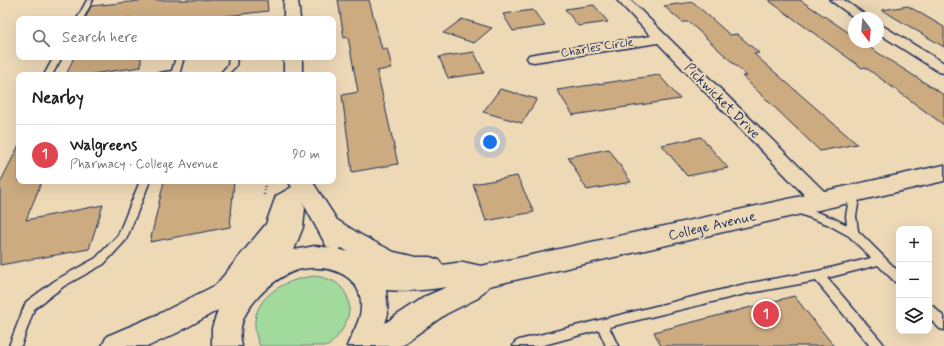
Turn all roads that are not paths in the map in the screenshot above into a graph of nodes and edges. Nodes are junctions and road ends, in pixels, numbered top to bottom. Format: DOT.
graph roads {
  1 [pos="90,0"];
  2 [pos="292,0"];
  3 [pos="623,0"];
  4 [pos="836,0"];
  5 [pos="855,12"];
  6 [pos="82,16"];
  7 [pos="292,16"];
  8 [pos="884,31"];
  9 [pos="660,39"];
  10 [pos="534,58"];
  11 [pos="56,60"];
  12 [pos="179,60"];
  13 [pos="233,60"];
  14 [pos="293,60"];
  15 [pos="944,69"];
  16 [pos="50,72"];
  17 [pos="176,72"];
  18 [pos="226,72"];
  19 [pos="293,72"];
  20 [pos="944,173"];
  21 [pos="144,184"];
  22 [pos="297,186"];
  23 [pos="856,194"];
  24 [pos="822,201"];
  25 [pos="793,208"];
  26 [pos="329,227"];
  27 [pos="853,233"];
  28 [pos="880,260"];
  29 [pos="353,266"];
  30 [pos="472,275"];
  31 [pos="260,276"];
  32 [pos="818,276"];
  33 [pos="896,276"];
  34 [pos="221,295"];
  35 [pos="932,313"];
  36 [pos="409,323"];
  37 [pos="602,324"];
  38 [pos="944,325"];
  39 [pos="15,346"];
  40 [pos="117,346"];
  41 [pos="227,346"];
  42 [pos="362,346"];
  43 [pos="366,346"];
  44 [pos="390,346"];
  45 [pos="519,346"];
  46 [pos="612,346"];
  47 [pos="878,346"];
  1 -- 6 [label="lane"];
  2 -- 7 [label="street"];
  3 -- 9 [label="street, Pickwicket Drive"];
  4 -- 5 [label="street"];
  8 -- 15 [label="street"];
  9 -- 10 [label="street, Charles Circle"];
  9 -- 24 [label="street, Pickwicket Drive"];
  11 -- 16 [label="lane"];
  12 -- 17 [label="lane"];
  13 -- 18 [label="lane"];
  14 -- 19 [label="street"];
  20 -- 23 [label="street, College Avenue"];
  21 -- 39 [label="lane"];
  22 -- 26 [label="street"];
  22 -- 31 [label="street"];
  22 -- 34 [label="street"];
  23 -- 24 [label="street, College Avenue"];
  23 -- 27 [label="lane"];
  24 -- 25 [label="street, College Avenue"];
  25 -- 27 [label="lane"];
  25 -- 30 [label="street, College Avenue"];
  26 -- 29 [label="street"];
  26 -- 30 [label="street"];
  27 -- 28 [label="lane"];
  28 -- 32 [label="lane"];
  28 -- 33 [label="lane"];
  29 -- 30 [label="street, College Avenue"];
  29 -- 31 [label="street, College Avenue"];
  29 -- 42 [label="street"];
  30 -- 36 [label="street"];
  31 -- 34 [label="street"];
  31 -- 41 [label="street"];
  32 -- 37 [label="lane"];
  32 -- 47 [label="lane"];
  34 -- 40 [label="street"];
  35 -- 38 [label="lane"];
  36 -- 43 [label="street"];
  36 -- 44 [label="street"];
  37 -- 45 [label="lane"];
  37 -- 46 [label="lane"];
}
